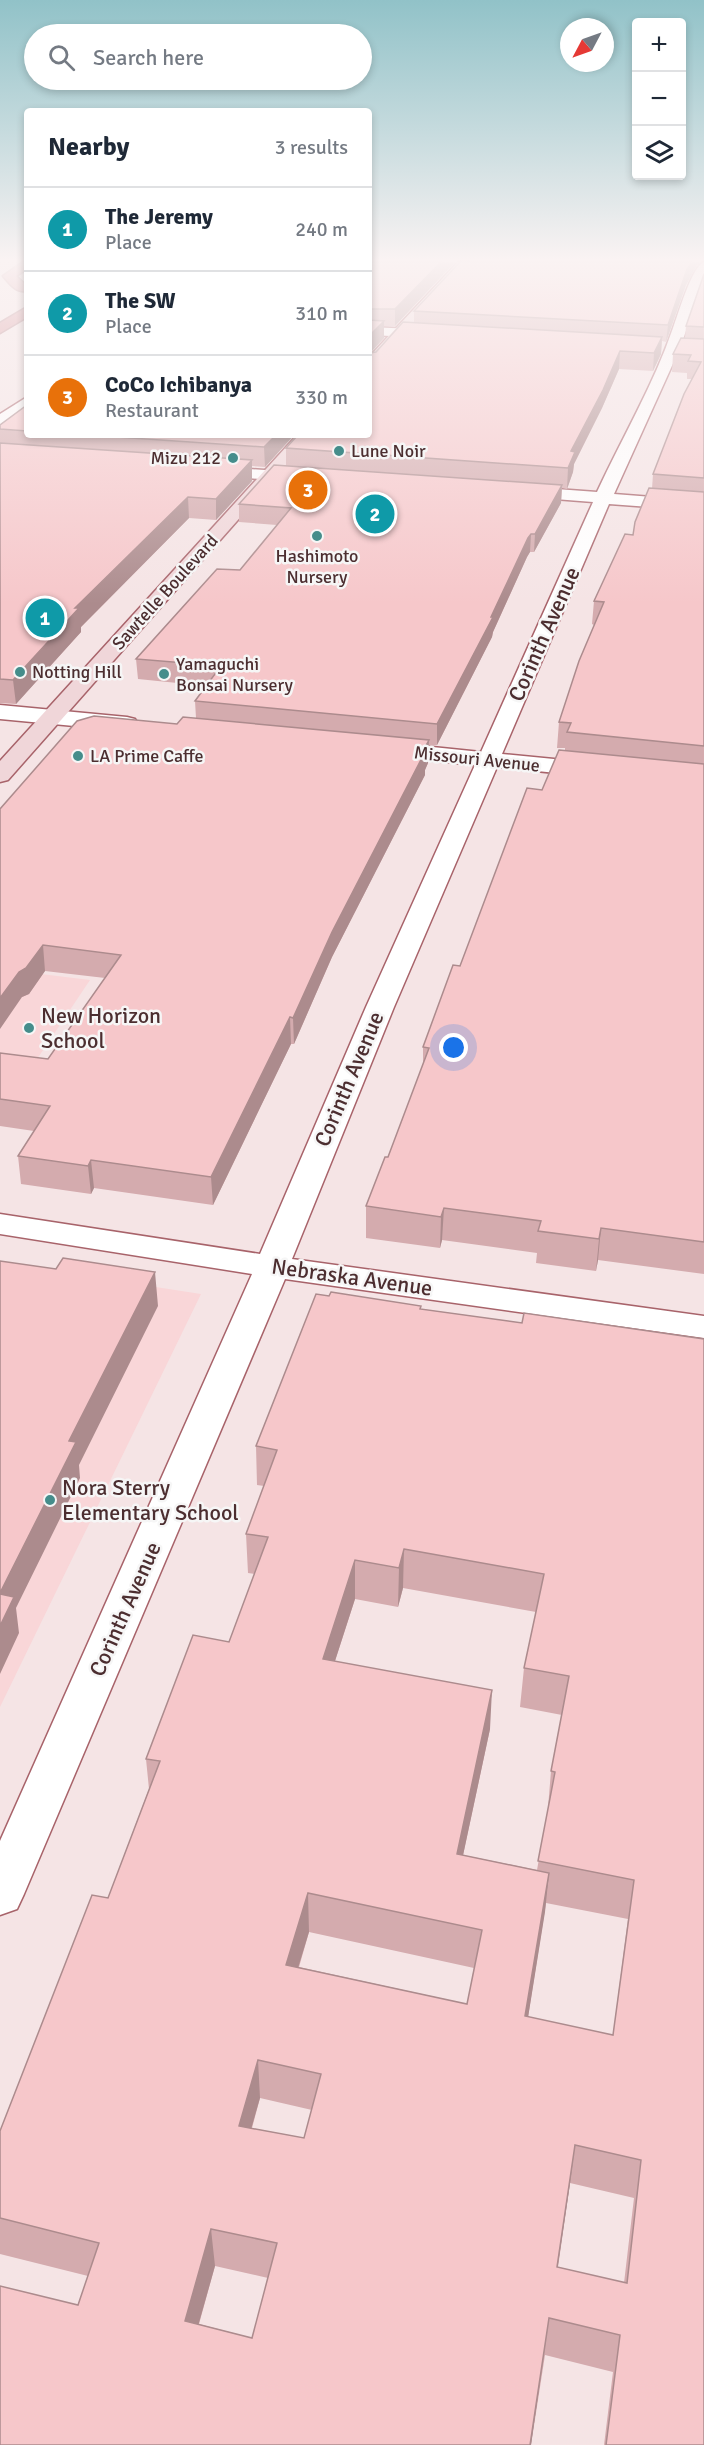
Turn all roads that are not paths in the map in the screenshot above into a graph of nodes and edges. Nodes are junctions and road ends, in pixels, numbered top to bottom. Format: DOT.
graph roads {
  1 [pos="659,376"];
  2 [pos="24,403"];
  3 [pos="0,421"];
  4 [pos="302,438"];
  5 [pos="189,469"];
  6 [pos="269,476"];
  7 [pos="317,479"];
  8 [pos="496,490"];
  9 [pos="604,498"];
  10 [pos="704,506"];
  11 [pos="0,712"];
  12 [pos="52,717"];
  13 [pos="148,726"];
  14 [pos="363,747"];
  15 [pos="489,760"];
  16 [pos="613,772"];
  17 [pos="0,775"];
  18 [pos="0,1224"];
  19 [pos="272,1266"];
  20 [pos="704,1327"];
  21 [pos="0,1894"];
  1 -- 9 [label="street, Corinth Avenue"];
  2 -- 3 [label="street"];
  4 -- 6 [label="street, Sawtelle Boulevard"];
  5 -- 6 [label="street"];
  6 -- 7 [label="street"];
  6 -- 12 [label="street, Sawtelle Boulevard"];
  8 -- 9 [label="street"];
  9 -- 10 [label="street"];
  9 -- 15 [label="street, Corinth Avenue"];
  11 -- 12 [label="street"];
  12 -- 13 [label="street"];
  12 -- 17 [label="street, Sawtelle Boulevard"];
  14 -- 15 [label="street, Missouri Avenue"];
  15 -- 16 [label="street, Missouri Avenue"];
  15 -- 19 [label="street, Corinth Avenue"];
  18 -- 19 [label="street, Nebraska Avenue"];
  19 -- 20 [label="street, Nebraska Avenue"];
  19 -- 21 [label="street, Corinth Avenue"];
}
